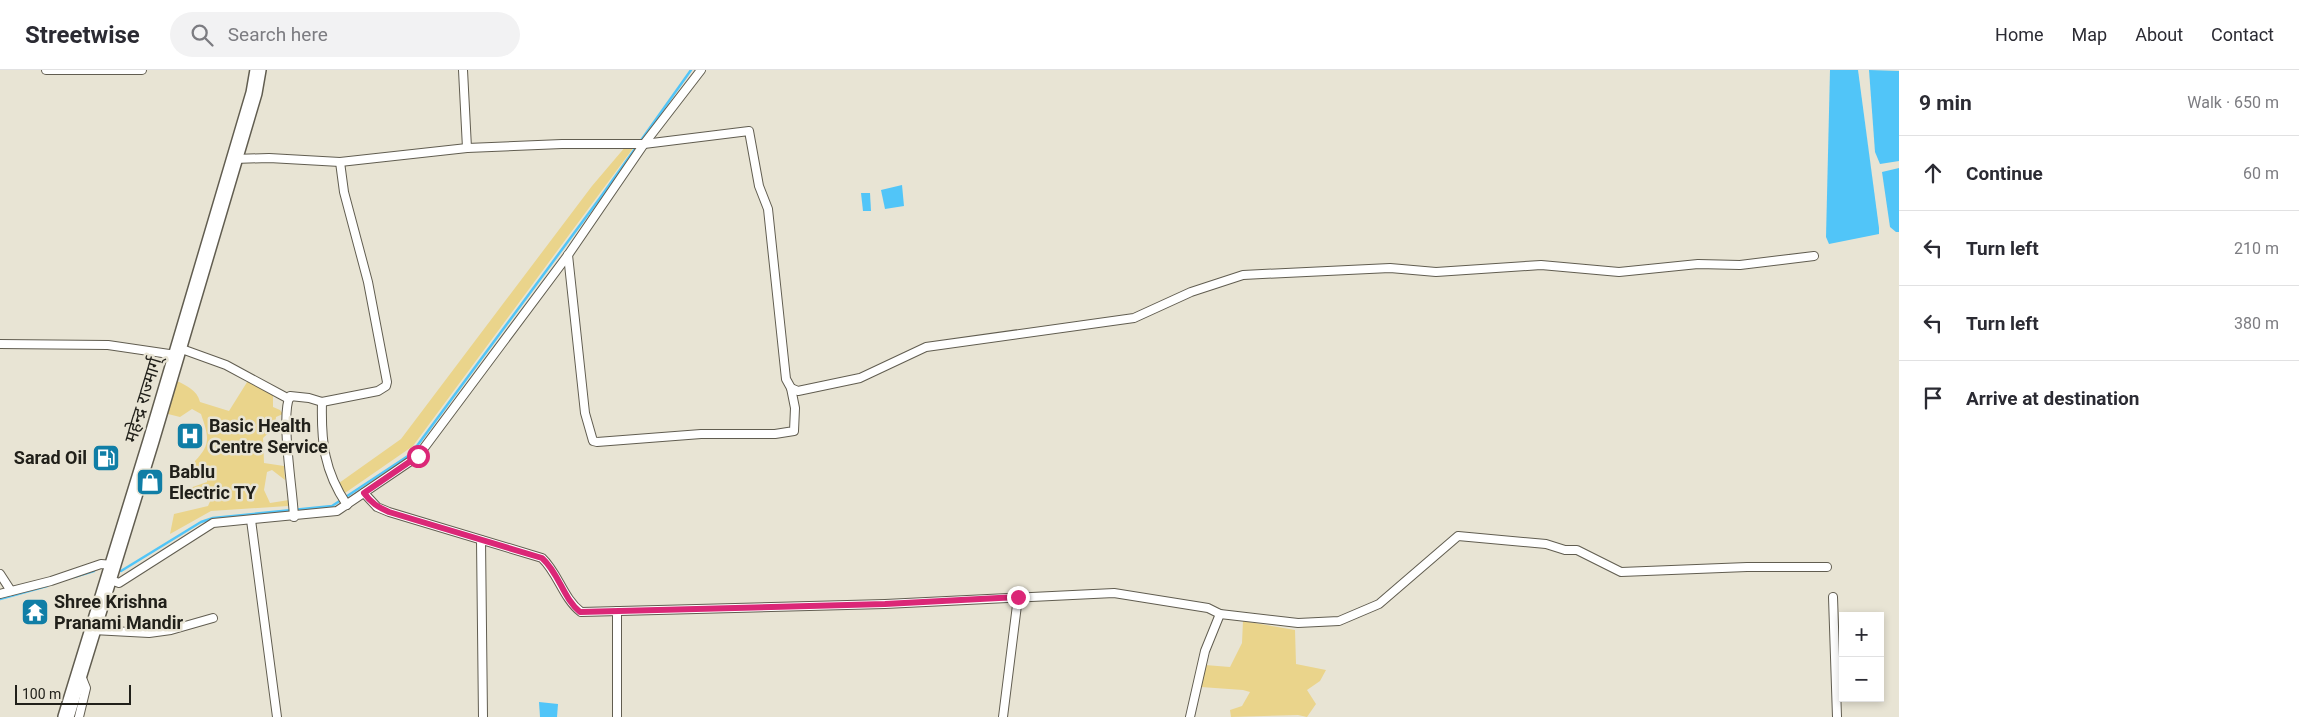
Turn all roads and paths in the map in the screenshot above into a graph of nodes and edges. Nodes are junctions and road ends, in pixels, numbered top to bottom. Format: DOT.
graph roads {
  1 [pos="46,70"];
  2 [pos="142,70"];
  3 [pos="258,70"];
  4 [pos="266,70"];
  5 [pos="463,70"];
  6 [pos="701,70"];
  7 [pos="254,93"];
  8 [pos="644,144"];
  9 [pos="467,148"];
  10 [pos="234,160"];
  11 [pos="340,162"];
  12 [pos="568,255"];
  13 [pos="1814,256"];
  14 [pos="0,344"];
  15 [pos="177,352"];
  16 [pos="790,388"];
  17 [pos="289,399"];
  18 [pos="322,402"];
  19 [pos="364,493"];
  20 [pos="347,505"];
  21 [pos="294,517"];
  22 [pos="251,520"];
  23 [pos="481,540"];
  24 [pos="1827,567"];
  25 [pos="110,572"];
  26 [pos="0,574"];
  27 [pos="11,591"];
  28 [pos="0,594"];
  29 [pos="1018,597"];
  30 [pos="1833,597"];
  31 [pos="617,611"];
  32 [pos="1220,614"];
  33 [pos="213,618"];
  34 [pos="92,630"];
  35 [pos="80,673"];
  36 [pos="66,717"];
  37 [pos="79,717"];
  38 [pos="277,717"];
  39 [pos="484,717"];
  40 [pos="617,717"];
  41 [pos="1003,717"];
  42 [pos="1190,717"];
  43 [pos="1837,717"];
  1 -- 2 [label="street"];
  3 -- 7 [label="highway, महेन्द्र राज्मार्ग्"];
  4 -- 7 [label="highway, महेन्द्र राज्मार्ग्"];
  5 -- 9 [label="street"];
  6 -- 8 [label="street"];
  7 -- 10 [label="highway, महेन्द्र राज्मार्ग्"];
  8 -- 9 [label="street"];
  8 -- 12 [label="street"];
  8 -- 16 [label="street"];
  9 -- 11 [label="street"];
  10 -- 11 [label="street"];
  10 -- 15 [label="highway, महेन्द्र राज्मार्ग्"];
  11 -- 18 [label="street"];
  12 -- 16 [label="street"];
  12 -- 19 [label="street"];
  13 -- 16 [label="street"];
  14 -- 15 [label="street"];
  15 -- 17 [label="street"];
  15 -- 25 [label="highway, महेन्द्र राज्मार्ग्"];
  17 -- 18 [label="street"];
  17 -- 21 [label="street"];
  18 -- 20 [label="street"];
  19 -- 20 [label="street"];
  19 -- 23 [label="street"];
  20 -- 21 [label="street"];
  21 -- 22 [label="street"];
  22 -- 25 [label="street"];
  22 -- 38 [label="street"];
  23 -- 31 [label="street"];
  23 -- 39 [label="street"];
  24 -- 32 [label="street"];
  25 -- 27 [label="street"];
  25 -- 34 [label="highway, महेन्द्र राज्मार्ग्"];
  26 -- 27 [label="street"];
  27 -- 28 [label="street"];
  29 -- 31 [label="street"];
  29 -- 32 [label="street"];
  29 -- 41 [label="street"];
  30 -- 43 [label="street"];
  31 -- 40 [label="street"];
  32 -- 42 [label="street"];
  33 -- 34 [label="street"];
  34 -- 35 [label="highway, महेन्द्र राज्मार्ग्"];
  35 -- 36 [label="highway, महेन्द्र राज्मार्ग्"];
  35 -- 37 [label="street"];
}
